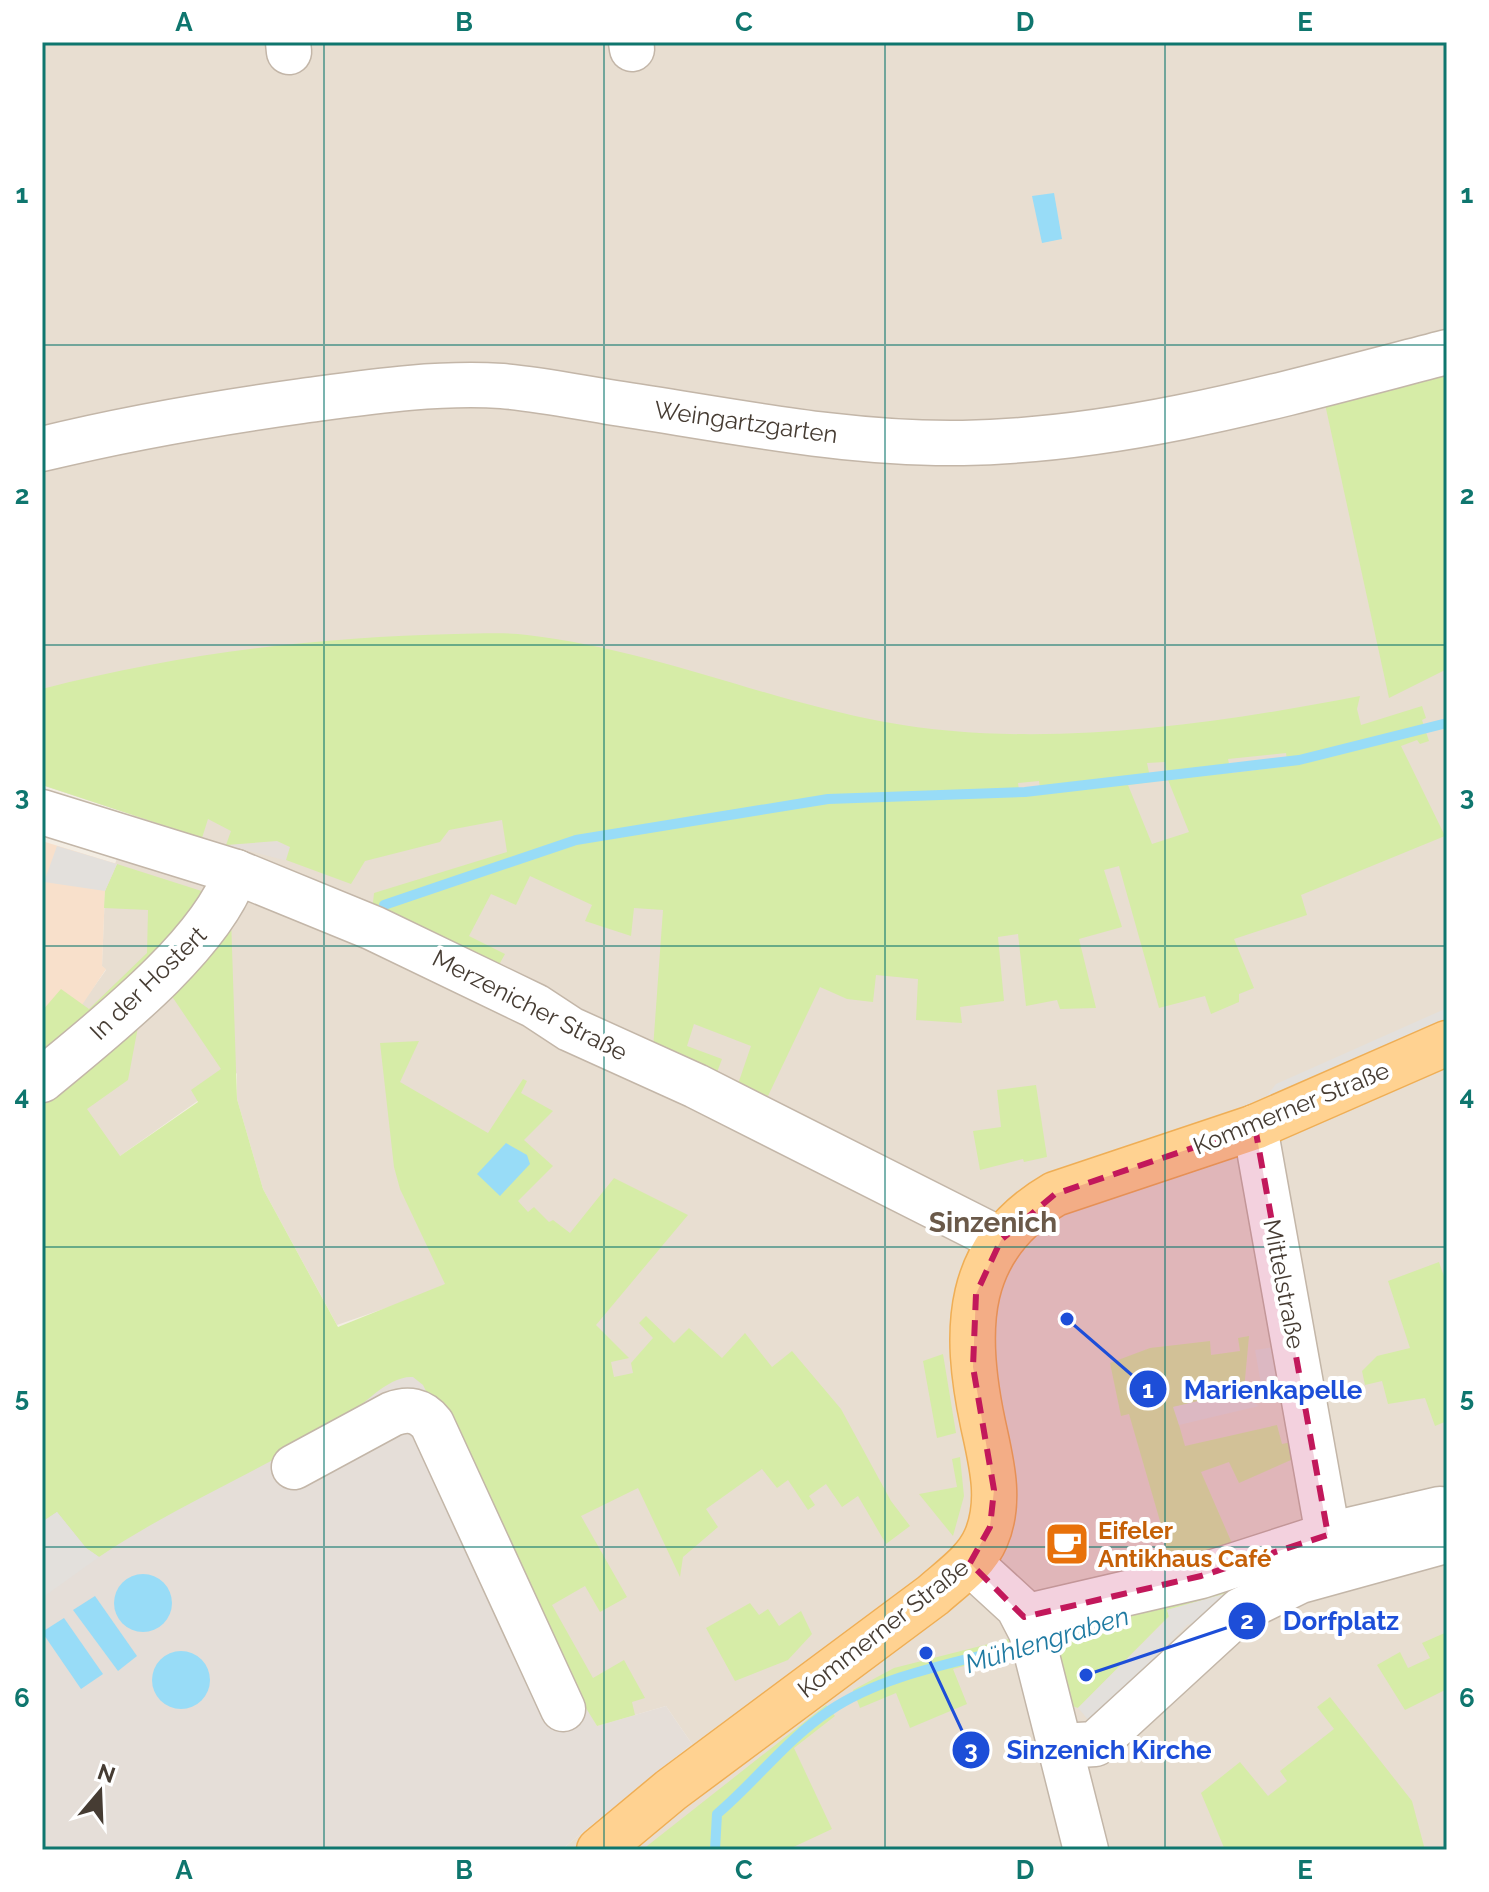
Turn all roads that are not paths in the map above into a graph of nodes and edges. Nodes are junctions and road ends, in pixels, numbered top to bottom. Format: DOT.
graph roads {
  1 [pos="1447,352"];
  2 [pos="42,449"];
  3 [pos="42,812"];
  4 [pos="236,872"];
  5 [pos="1447,1043"];
  6 [pos="42,1080"];
  7 [pos="1255,1127"];
  8 [pos="1001,1240"];
  9 [pos="294,1467"];
  10 [pos="1434,1527"];
  11 [pos="1328,1535"];
  12 [pos="970,1563"];
  13 [pos="1030,1632"];
  14 [pos="563,1709"];
  15 [pos="1061,1746"];
  16 [pos="1083,1849"];
  17 [pos="599,1850"];
  1 -- 2 [label="street, Weingartzgarten"];
  3 -- 4 [label="street, Merzenicher Straße"];
  4 -- 6 [label="street, In der Hostert"];
  4 -- 8 [label="street, Merzenicher Straße"];
  5 -- 7 [label="main road, Kommerner Straße"];
  7 -- 8 [label="main road, Kommerner Straße"];
  7 -- 11 [label="street, Mittelstraße"];
  8 -- 12 [label="main road, Kommerner Straße"];
  9 -- 14 [label="street"];
  10 -- 11 [label="street"];
  10 -- 15 [label="street"];
  11 -- 13 [label="street"];
  12 -- 13 [label="street"];
  12 -- 17 [label="main road, Kommerner Straße"];
  13 -- 15 [label="street"];
  15 -- 16 [label="street"];
}
